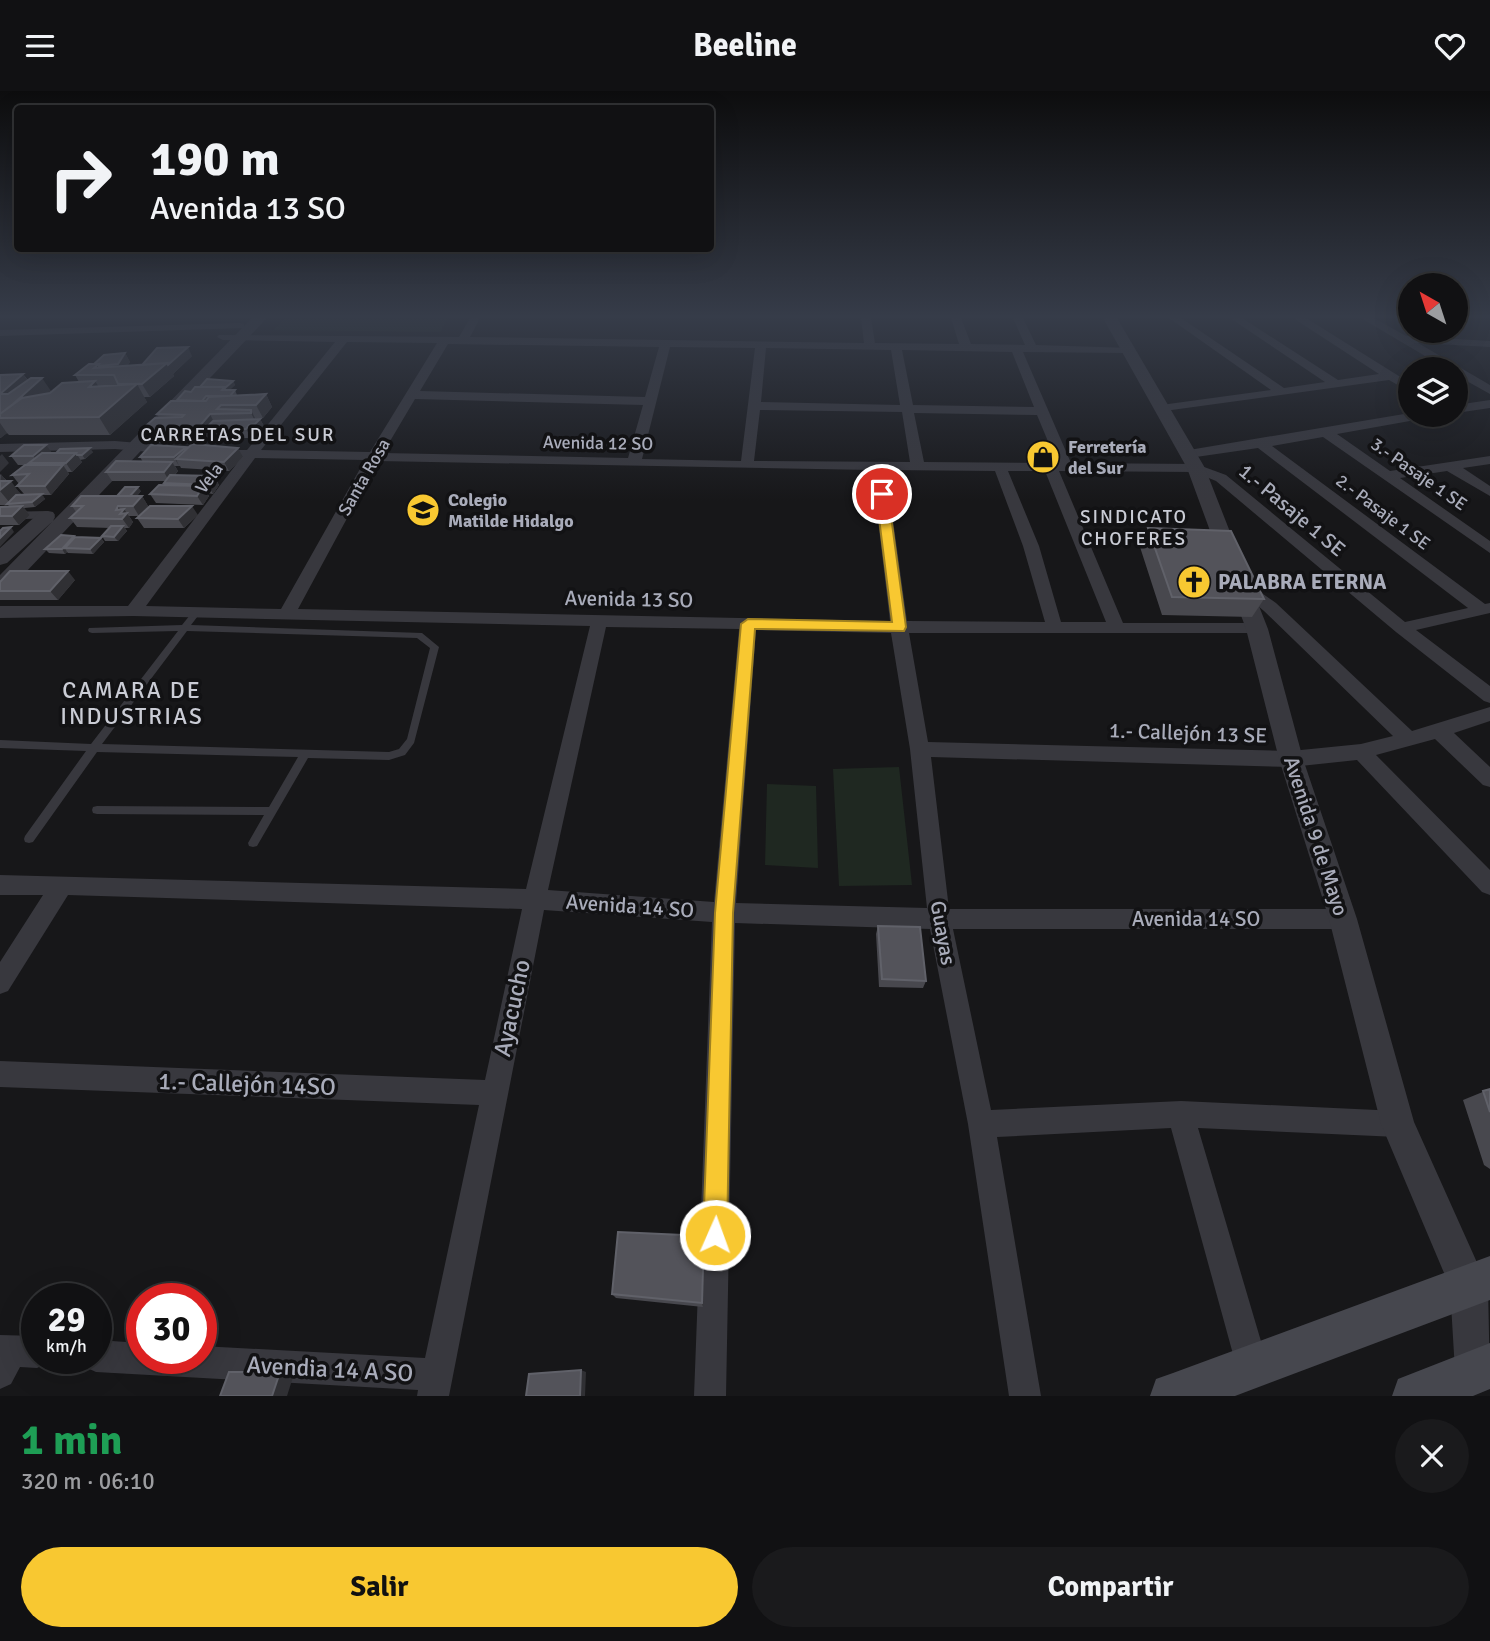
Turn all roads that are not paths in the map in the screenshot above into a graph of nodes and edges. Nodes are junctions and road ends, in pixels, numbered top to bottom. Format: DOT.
graph roads {
  1 [pos="186,379"];
  2 [pos="195,379"];
  3 [pos="311,379"];
  4 [pos="422,379"];
  5 [pos="655,379"];
  6 [pos="757,379"];
  7 [pos="902,379"];
  8 [pos="1029,379"];
  9 [pos="1144,379"];
  10 [pos="1263,379"];
  11 [pos="1328,379"];
  12 [pos="1371,379"];
  13 [pos="1471,379"];
  14 [pos="1336,384"];
  15 [pos="1490,390"];
  16 [pos="1281,391"];
  17 [pos="412,395"];
  18 [pos="649,401"];
  19 [pos="1490,404"];
  20 [pos="754,406"];
  21 [pos="1468,407"];
  22 [pos="1161,409"];
  23 [pos="907,410"];
  24 [pos="1042,411"];
  25 [pos="1398,419"];
  26 [pos="1325,432"];
  27 [pos="115,445"];
  28 [pos="1261,445"];
  29 [pos="134,446"];
  30 [pos="0,448"];
  31 [pos="249,456"];
  32 [pos="373,458"];
  33 [pos="1490,460"];
  34 [pos="1192,461"];
  35 [pos="634,463"];
  36 [pos="747,465"];
  37 [pos="1057,466"];
  38 [pos="879,467"];
  39 [pos="918,467"];
  40 [pos="1000,467"];
  41 [pos="1451,467"];
  42 [pos="1387,475"];
  43 [pos="1490,492"];
  44 [pos="48,515"];
  45 [pos="0,516"];
  46 [pos="1490,548"];
  47 [pos="0,559"];
  48 [pos="1239,582"];
  49 [pos="0,587"];
  50 [pos="1486,609"];
  51 [pos="134,611"];
  52 [pos="0,612"];
  53 [pos="197,612"];
  54 [pos="285,615"];
  55 [pos="599,622"];
  56 [pos="748,624"];
  57 [pos="899,627"];
  58 [pos="185,628"];
  59 [pos="1118,628"];
  60 [pos="1402,628"];
  61 [pos="1055,629"];
  62 [pos="1257,629"];
  63 [pos="92,630"];
  64 [pos="1490,696"];
  65 [pos="1490,714"];
  66 [pos="1439,731"];
  67 [pos="1408,739"];
  68 [pos="0,744"];
  69 [pos="94,748"];
  70 [pos="920,749"];
  71 [pos="1361,752"];
  72 [pos="306,754"];
  73 [pos="1291,759"];
  74 [pos="1490,779"];
  75 [pos="97,810"];
  76 [pos="272,811"];
  77 [pos="29,839"];
  78 [pos="253,843"];
  79 [pos="1490,884"];
  80 [pos="0,885"];
  81 [pos="62,885"];
  82 [pos="535,899"];
  83 [pos="724,913"];
  84 [pos="939,919"];
  85 [pos="1343,919"];
  86 [pos="0,983"];
  87 [pos="0,1074"];
  88 [pos="495,1093"];
  89 [pos="1181,1114"];
  90 [pos="981,1124"];
  91 [pos="1398,1124"];
  92 [pos="1483,1295"];
  93 [pos="112,1357"];
  94 [pos="242,1364"];
  95 [pos="1252,1365"];
  96 [pos="1482,1378"];
  97 [pos="435,1385"];
  98 [pos="229,1396"];
  99 [pos="710,1396"];
  100 [pos="1025,1396"];
  101 [pos="1173,1396"];
  102 [pos="1415,1396"];
  1 -- 27 [label="street"];
  2 -- 29 [label="street"];
  3 -- 31 [label="street, Vela"];
  4 -- 17 [label="street, Santa Rosa"];
  5 -- 18 [label="street"];
  6 -- 20 [label="street"];
  7 -- 23 [label="street"];
  8 -- 24 [label="street"];
  9 -- 22 [label="street, Avenida 9 de Mayo"];
  10 -- 16 [label="street"];
  11 -- 14 [label="street"];
  12 -- 14 [label="street"];
  13 -- 15 [label="street"];
  14 -- 16 [label="street"];
  16 -- 22 [label="street"];
  17 -- 18 [label="street"];
  17 -- 32 [label="street, Santa Rosa"];
  18 -- 35 [label="street"];
  19 -- 21 [label="street"];
  20 -- 23 [label="street"];
  20 -- 36 [label="street"];
  22 -- 34 [label="street, Avenida 9 de Mayo"];
  23 -- 24 [label="street"];
  23 -- 39 [label="street"];
  24 -- 37 [label="street"];
  25 -- 26 [label="street, Avenida 12 SO"];
  26 -- 28 [label="street, Avenida 12 SO"];
  26 -- 42 [label="street, 3.- Pasaje 1 SE"];
  27 -- 29 [label="street, Avenida 12 SO"];
  27 -- 30 [label="street, Avenida 12 SO"];
  27 -- 44 [label="street"];
  28 -- 34 [label="street, Avenida 12 SO"];
  28 -- 50 [label="street, 2.- Pasaje 1 SE"];
  29 -- 31 [label="street, Avenida 12 SO"];
  29 -- 49 [label="street"];
  31 -- 32 [label="street, Avenida 12 SO"];
  31 -- 51 [label="street, Vela"];
  32 -- 35 [label="street, Avenida 12 SO"];
  32 -- 54 [label="street, Santa Rosa"];
  33 -- 41 [label="street"];
  34 -- 37 [label="street, Avenida 12 SO"];
  34 -- 48 [label="street, Avenida 9 de Mayo"];
  34 -- 60 [label="street, 1.- Pasaje 1 SE"];
  35 -- 36 [label="street, Avenida 12 SO"];
  36 -- 38 [label="street, Avenida 12 SO"];
  37 -- 40 [label="street, Avenida 12 SO"];
  37 -- 59 [label="street"];
  38 -- 39 [label="street, Avenida 12 SO"];
  38 -- 57 [label="street, Guayas"];
  39 -- 40 [label="street, Avenida 12 SO"];
  40 -- 61 [label="street"];
  41 -- 42 [label="street"];
  41 -- 43 [label="street"];
  42 -- 46 [label="street, 3.- Pasaje 1 SE"];
  44 -- 45 [label="street"];
  44 -- 47 [label="street"];
  48 -- 62 [label="street, Avenida 9 de Mayo"];
  48 -- 67 [label="street"];
  50 -- 60 [label="street"];
  51 -- 52 [label="street, Avenida 13 SO"];
  51 -- 53 [label="street, Avenida 13 SO"];
  53 -- 54 [label="street, Avenida 13 SO"];
  53 -- 58 [label="lane"];
  54 -- 55 [label="street, Avenida 13 SO"];
  55 -- 56 [label="street, Avenida 13 SO"];
  55 -- 82 [label="street, Ayacucho"];
  56 -- 57 [label="street, Avenida 13 SO"];
  56 -- 83 [label="street"];
  57 -- 61 [label="street, Avenida 13 SO"];
  57 -- 70 [label="street, Guayas"];
  58 -- 63 [label="lane"];
  58 -- 69 [label="lane"];
  58 -- 72 [label="lane"];
  59 -- 61 [label="street, Avenida 13 SO"];
  59 -- 62 [label="street, Avenida 13 SO"];
  60 -- 64 [label="street, 1.- Pasaje 1 SE"];
  62 -- 73 [label="street, Avenida 9 de Mayo"];
  65 -- 66 [label="street, 1.- Callejón 13 SE"];
  66 -- 67 [label="street, 1.- Callejón 13 SE"];
  66 -- 74 [label="street"];
  67 -- 71 [label="street, 1.- Callejón 13 SE"];
  68 -- 69 [label="lane"];
  69 -- 72 [label="lane"];
  69 -- 77 [label="lane"];
  70 -- 73 [label="street, 1.- Callejón 13 SE"];
  70 -- 84 [label="street, Guayas"];
  71 -- 73 [label="street, 1.- Callejón 13 SE"];
  71 -- 79 [label="street"];
  72 -- 76 [label="lane"];
  73 -- 85 [label="street, Avenida 9 de Mayo"];
  75 -- 76 [label="lane"];
  76 -- 78 [label="lane"];
  80 -- 81 [label="street, Avenida 14 SO"];
  81 -- 82 [label="street, Avenida 14 SO"];
  81 -- 86 [label="street"];
  82 -- 83 [label="street, Avenida 14 SO"];
  82 -- 88 [label="street, Ayacucho"];
  83 -- 84 [label="street, Avenida 14 SO"];
  83 -- 99 [label="street"];
  84 -- 85 [label="street, Avenida 14 SO"];
  84 -- 90 [label="street, Guayas"];
  85 -- 91 [label="street, Avenida 9 de Mayo"];
  87 -- 88 [label="street, 1.- Callejón 14SO"];
  88 -- 97 [label="street, Ayacucho"];
  89 -- 90 [label="street"];
  89 -- 91 [label="street"];
  89 -- 95 [label="street"];
  90 -- 100 [label="street, Guayas"];
  91 -- 92 [label="street, Avenida 9 de Mayo"];
  92 -- 95 [label="main road"];
  92 -- 96 [label="street, Avenida 9 de Mayo"];
  93 -- 94 [label="street, Avendia 14 A SO"];
  94 -- 97 [label="street, Avendia 14 A SO"];
  94 -- 98 [label="street"];
  95 -- 101 [label="main road"];
  96 -- 102 [label="main road"];
}
